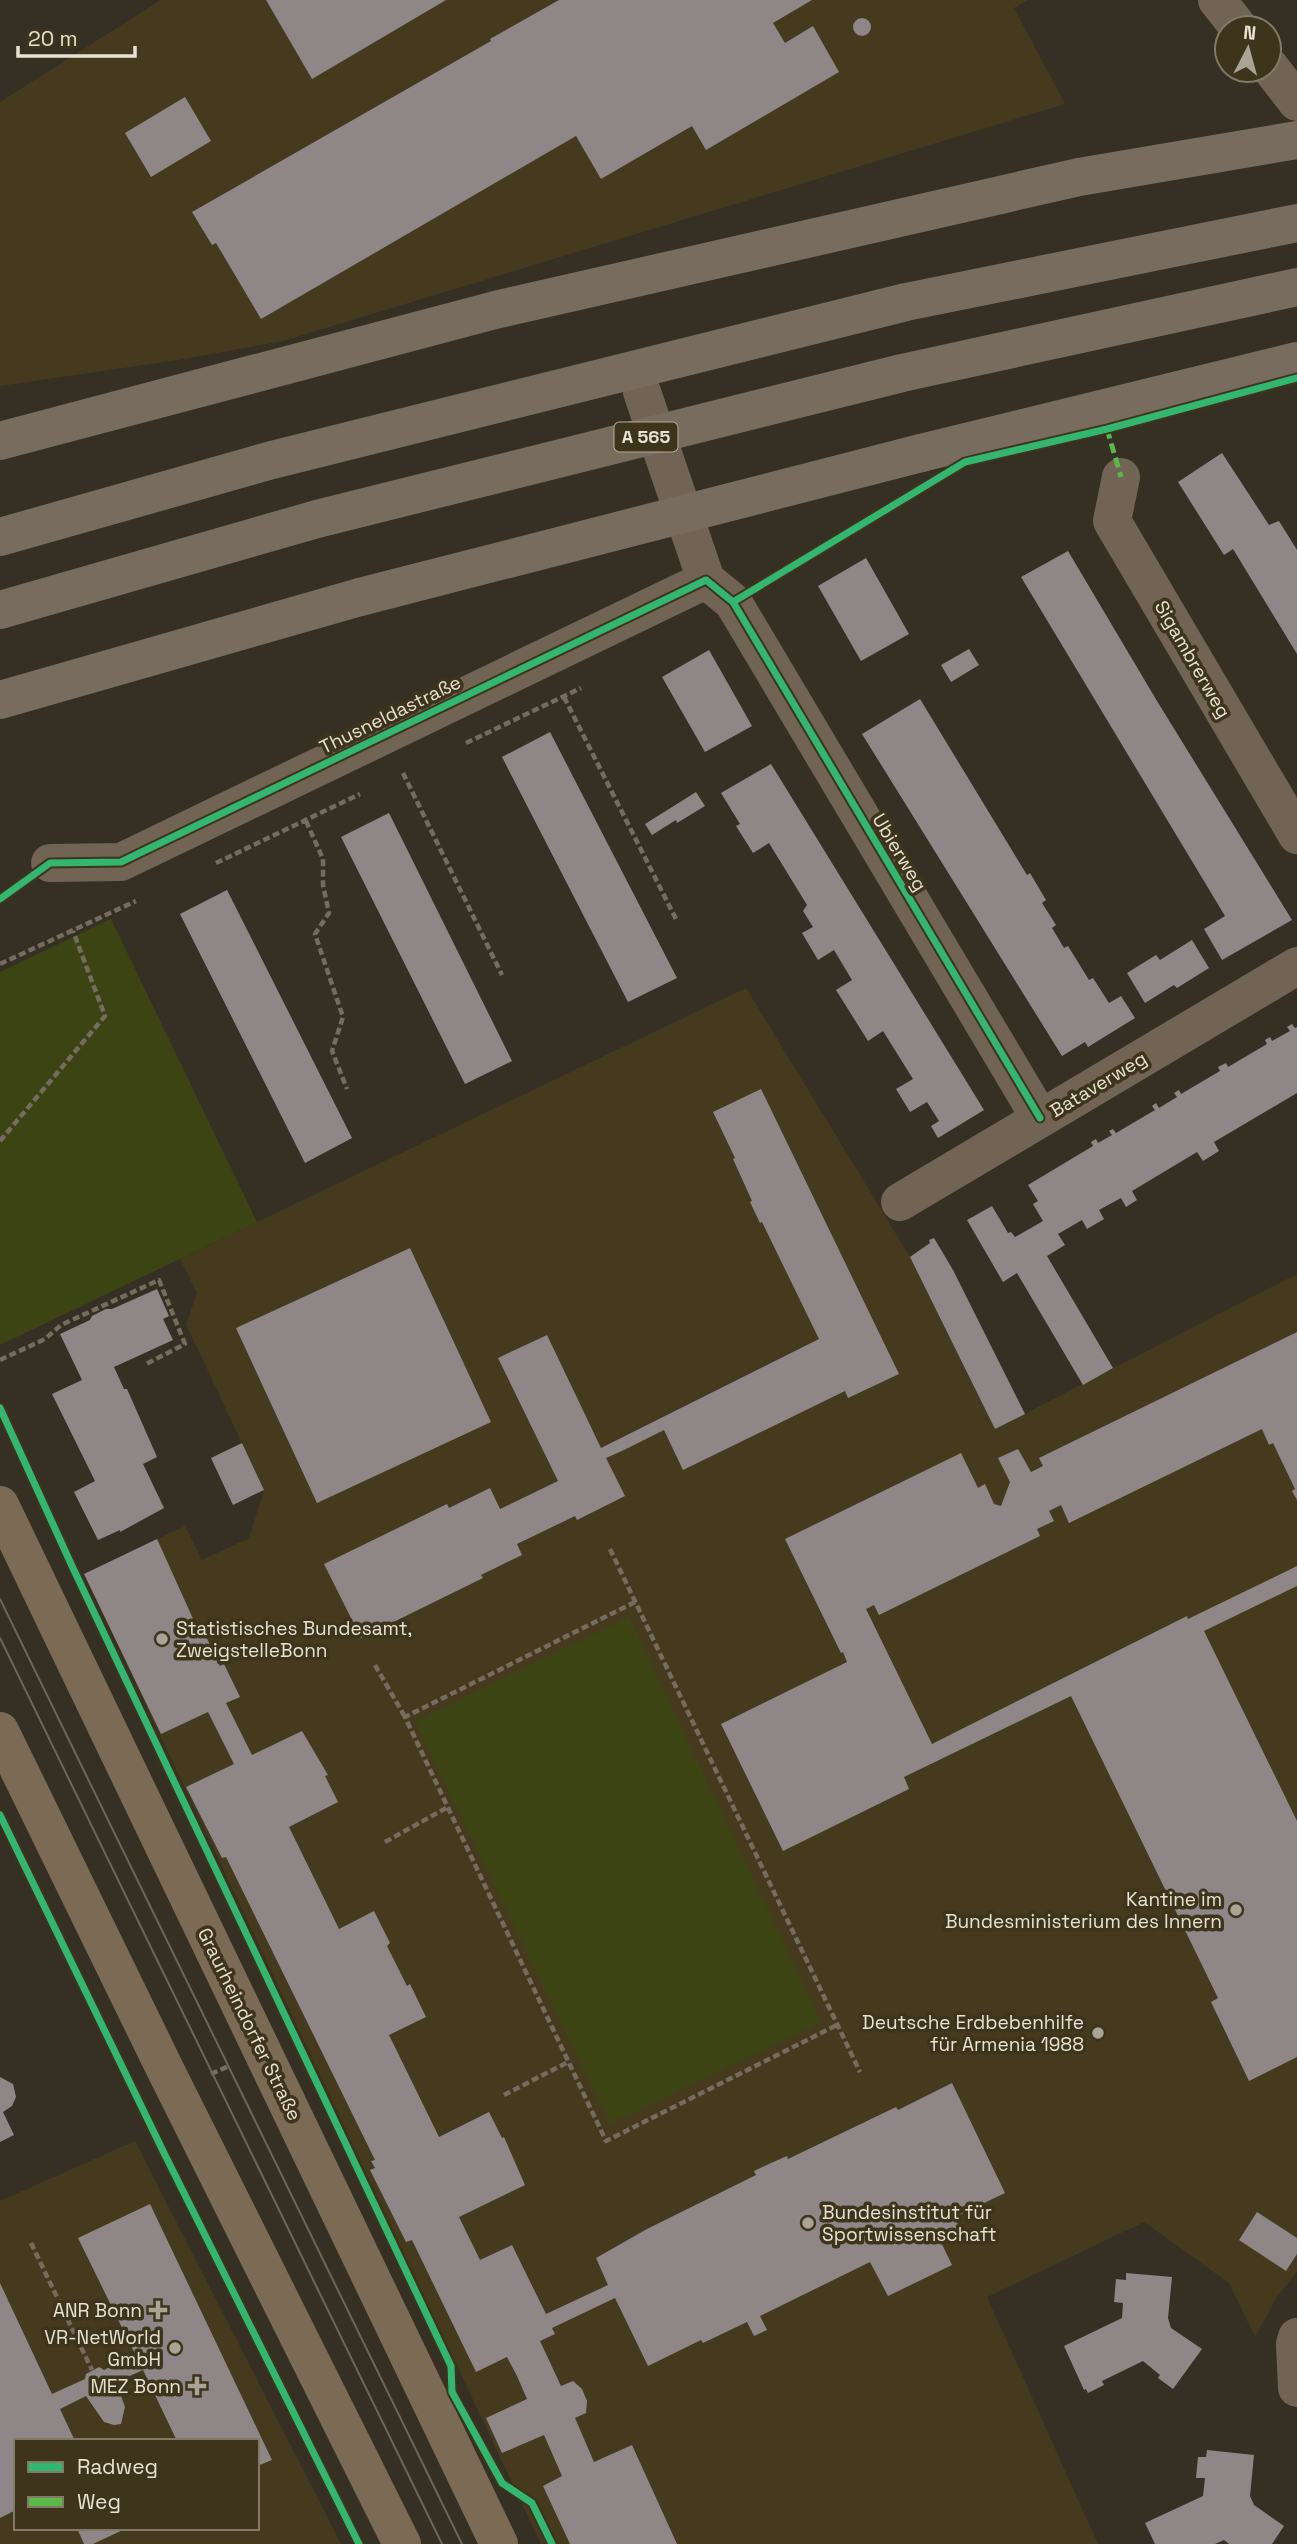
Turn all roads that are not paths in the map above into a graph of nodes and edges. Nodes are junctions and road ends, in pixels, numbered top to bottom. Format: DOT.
graph roads {
  1 [pos="1217,0"];
  2 [pos="1228,14"];
  3 [pos="1283,84"];
  4 [pos="1297,102"];
  5 [pos="1297,139"];
  6 [pos="1297,223"];
  7 [pos="1297,287"];
  8 [pos="1297,361"];
  9 [pos="642,392"];
  10 [pos="0,440"];
  11 [pos="1121,477"];
  12 [pos="0,537"];
  13 [pos="720,591"];
  14 [pos="0,610"];
  15 [pos="0,700"];
  16 [pos="1297,835"];
  17 [pos="50,863"];
  18 [pos="1297,967"];
  19 [pos="1040,1118"];
  20 [pos="900,1202"];
  21 [pos="0,1505"];
  22 [pos="0,1731"];
  23 [pos="1297,2337"];
  24 [pos="1297,2388"];
  25 [pos="402,2544"];
  26 [pos="499,2544"];
  1 -- 2 [label="street"];
  3 -- 4 [label="street"];
  5 -- 10 [label="highway"];
  6 -- 12 [label="highway"];
  7 -- 14 [label="highway, A 565, bridge"];
  8 -- 15 [label="highway, bridge"];
  9 -- 13 [label="street, Ubierweg"];
  11 -- 16 [label="street, Sigambrerweg"];
  13 -- 17 [label="street, Thusneldastraße"];
  13 -- 19 [label="street, Ubierweg"];
  18 -- 19 [label="street, Bataverweg"];
  19 -- 20 [label="street, Bataverweg"];
  21 -- 26 [label="main road, Graurheindorfer Straße"];
  22 -- 25 [label="main road"];
  23 -- 24 [label="street"];
}
